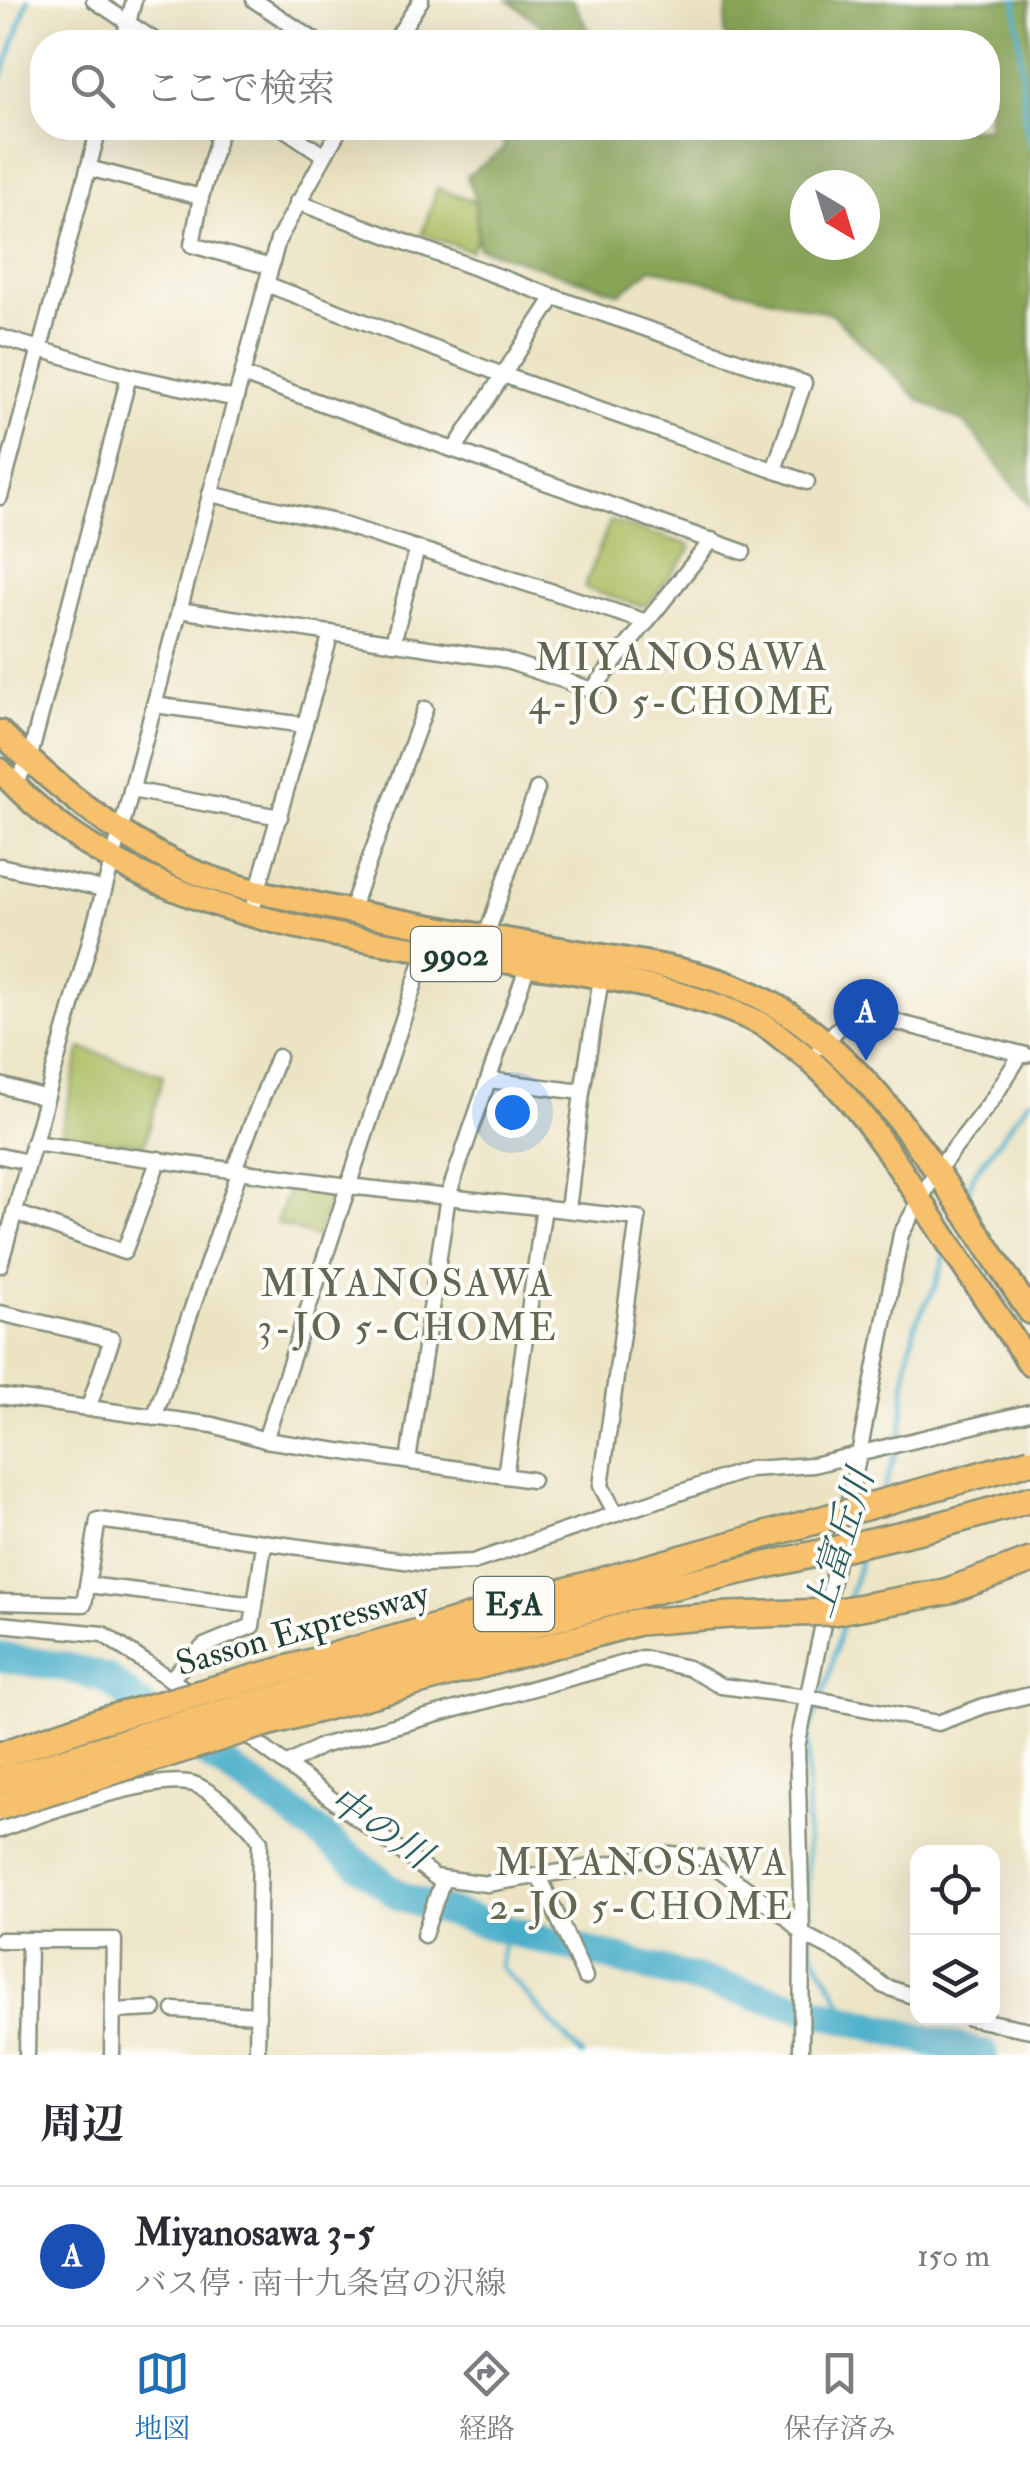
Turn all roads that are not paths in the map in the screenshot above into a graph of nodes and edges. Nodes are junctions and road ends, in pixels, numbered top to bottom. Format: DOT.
graph roads {
  1 [pos="94,0"];
  2 [pos="134,0"];
  3 [pos="254,0"];
  4 [pos="421,0"];
  5 [pos="128,23"];
  6 [pos="126,30"];
  7 [pos="139,30"];
  8 [pos="299,30"];
  9 [pos="402,30"];
  10 [pos="96,140"];
  11 [pos="218,140"];
  12 [pos="301,140"];
  13 [pos="332,140"];
  14 [pos="323,155"];
  15 [pos="88,168"];
  16 [pos="201,197"];
  17 [pos="297,202"];
  18 [pos="271,267"];
  19 [pos="266,284"];
  20 [pos="554,297"];
  21 [pos="0,337"];
  22 [pos="39,349"];
  23 [pos="242,375"];
  24 [pos="502,375"];
  25 [pos="130,376"];
  26 [pos="236,399"];
  27 [pos="454,450"];
  28 [pos="774,470"];
  29 [pos="806,482"];
  30 [pos="210,494"];
  31 [pos="0,497"];
  32 [pos="712,540"];
  33 [pos="418,548"];
  34 [pos="744,552"];
  35 [pos="179,610"];
  36 [pos="646,622"];
  37 [pos="331,633"];
  38 [pos="392,643"];
  39 [pos="154,705"];
  40 [pos="425,709"];
  41 [pos="305,725"];
  42 [pos="0,732"];
  43 [pos="29,760"];
  44 [pos="7,778"];
  45 [pos="537,788"];
  46 [pos="132,790"];
  47 [pos="280,817"];
  48 [pos="120,833"];
  49 [pos="111,861"];
  50 [pos="1,869"];
  51 [pos="103,889"];
  52 [pos="259,892"];
  53 [pos="350,912"];
  54 [pos="250,916"];
  55 [pos="342,935"];
  56 [pos="486,936"];
  57 [pos="429,938"];
  58 [pos="532,955"];
  59 [pos="603,967"];
  60 [pos="818,1051"];
  61 [pos="1026,1055"];
  62 [pos="278,1057"];
  63 [pos="489,1080"];
  64 [pos="0,1085"];
  65 [pos="582,1092"];
  66 [pos="46,1098"];
  67 [pos="34,1143"];
  68 [pos="0,1156"];
  69 [pos="160,1159"];
  70 [pos="28,1162"];
  71 [pos="237,1169"];
  72 [pos="938,1176"];
  73 [pos="348,1186"];
  74 [pos="448,1196"];
  75 [pos="923,1204"];
  76 [pos="544,1207"];
  77 [pos="568,1210"];
  78 [pos="14,1212"];
  79 [pos="4,1237"];
  80 [pos="0,1265"];
  81 [pos="1030,1312"];
  82 [pos="0,1314"];
  83 [pos="1030,1364"];
  84 [pos="0,1396"];
  85 [pos="88,1409"];
  86 [pos="1030,1412"];
  87 [pos="154,1418"];
  88 [pos="265,1440"];
  89 [pos="859,1454"];
  90 [pos="408,1461"];
  91 [pos="1030,1462"];
  92 [pos="505,1476"];
  93 [pos="532,1480"];
  94 [pos="1030,1499"];
  95 [pos="616,1514"];
  96 [pos="264,1544"];
  97 [pos="1030,1561"];
  98 [pos="87,1585"];
  99 [pos="0,1602"];
  100 [pos="255,1605"];
  101 [pos="0,1624"];
  102 [pos="171,1678"];
  103 [pos="1030,1695"];
  104 [pos="807,1697"];
  105 [pos="0,1756"];
  106 [pos="286,1764"];
  107 [pos="0,1781"];
  108 [pos="0,1806"];
  109 [pos="0,1830"];
  110 [pos="539,1876"];
  111 [pos="442,1879"];
  112 [pos="802,1934"];
  113 [pos="424,1935"];
  114 [pos="0,1940"];
  115 [pos="29,1940"];
  116 [pos="585,1977"];
  117 [pos="910,1995"];
  118 [pos="154,2009"];
  119 [pos="174,2010"];
  120 [pos="113,2011"];
  121 [pos="258,2015"];
  122 [pos="1000,2024"];
  123 [pos="1030,2030"];
  124 [pos="27,2055"];
  125 [pos="112,2055"];
  126 [pos="258,2055"];
  127 [pos="801,2055"];
  1 -- 5 [label="street"];
  2 -- 5 [label="street"];
  3 -- 8 [label="street"];
  4 -- 9 [label="street"];
  5 -- 6 [label="street"];
  5 -- 7 [label="street"];
  10 -- 15 [label="street"];
  11 -- 16 [label="street"];
  12 -- 14 [label="street"];
  13 -- 14 [label="street"];
  14 -- 17 [label="street"];
  15 -- 16 [label="street"];
  15 -- 22 [label="street"];
  16 -- 18 [label="street"];
  17 -- 18 [label="street"];
  17 -- 20 [label="street"];
  18 -- 19 [label="street"];
  19 -- 23 [label="street"];
  19 -- 24 [label="street"];
  20 -- 24 [label="street"];
  20 -- 28 [label="street"];
  21 -- 22 [label="street"];
  22 -- 25 [label="street"];
  22 -- 31 [label="street"];
  23 -- 26 [label="street"];
  23 -- 27 [label="street"];
  24 -- 27 [label="street"];
  24 -- 28 [label="street"];
  25 -- 26 [label="street"];
  25 -- 43 [label="street"];
  26 -- 30 [label="street"];
  27 -- 32 [label="street"];
  28 -- 29 [label="street"];
  30 -- 33 [label="street"];
  30 -- 35 [label="street"];
  32 -- 34 [label="street"];
  32 -- 36 [label="street"];
  33 -- 36 [label="street"];
  33 -- 38 [label="street"];
  35 -- 37 [label="street"];
  35 -- 39 [label="street"];
  36 -- 38 [label="street"];
  37 -- 38 [label="street"];
  37 -- 41 [label="street"];
  39 -- 41 [label="street"];
  39 -- 46 [label="street"];
  40 -- 53 [label="street"];
  41 -- 47 [label="street"];
  42 -- 43 [label="main road, 9902"];
  43 -- 44 [label="street"];
  43 -- 48 [label="main road, 9902"];
  44 -- 49 [label="main road, 9902"];
  45 -- 56 [label="street"];
  46 -- 47 [label="street"];
  46 -- 48 [label="street"];
  47 -- 52 [label="street"];
  48 -- 49 [label="street"];
  48 -- 52 [label="main road, 9902"];
  49 -- 51 [label="street"];
  49 -- 54 [label="main road, 9902"];
  50 -- 51 [label="street"];
  51 -- 66 [label="street"];
  52 -- 53 [label="main road, 9902"];
  52 -- 54 [label="street"];
  53 -- 55 [label="street"];
  53 -- 57 [label="main road, 9902"];
  54 -- 55 [label="main road, 9902"];
  55 -- 57 [label="main road, 9902"];
  56 -- 57 [label="main road, 9902"];
  56 -- 58 [label="main road, 9902"];
  57 -- 58 [label="main road, 9902"];
  57 -- 73 [label="street"];
  58 -- 59 [label="main road, 9902"];
  58 -- 63 [label="street"];
  59 -- 60 [label="main road, 9902"];
  59 -- 65 [label="street"];
  60 -- 61 [label="street"];
  60 -- 72 [label="main road, 9902"];
  60 -- 75 [label="main road, 9902"];
  61 -- 72 [label="street"];
  62 -- 71 [label="street"];
  63 -- 65 [label="street"];
  63 -- 74 [label="street"];
  64 -- 66 [label="street"];
  65 -- 77 [label="street"];
  66 -- 67 [label="street"];
  67 -- 69 [label="street"];
  67 -- 70 [label="street"];
  68 -- 70 [label="street"];
  69 -- 71 [label="street"];
  69 -- 78 [label="street"];
  70 -- 78 [label="street"];
  71 -- 73 [label="street"];
  71 -- 87 [label="street"];
  72 -- 75 [label="street"];
  72 -- 81 [label="main road, 9902"];
  73 -- 74 [label="street"];
  73 -- 88 [label="street"];
  74 -- 76 [label="street"];
  74 -- 90 [label="street"];
  75 -- 83 [label="main road, 9902"];
  75 -- 89 [label="street"];
  76 -- 77 [label="street"];
  76 -- 92 [label="street"];
  77 -- 95 [label="street"];
  78 -- 79 [label="street"];
  79 -- 80 [label="street"];
  82 -- 85 [label="street"];
  84 -- 85 [label="street"];
  85 -- 87 [label="street"];
  86 -- 89 [label="street"];
  87 -- 88 [label="street"];
  88 -- 90 [label="street"];
  89 -- 95 [label="street"];
  89 -- 104 [label="street"];
  90 -- 92 [label="street"];
  91 -- 105 [label="highway, Sasson Expressway / E5A, bridge"];
  92 -- 93 [label="street"];
  94 -- 107 [label="highway, Sasson Expressway / E5A, bridge"];
  95 -- 96 [label="street"];
  96 -- 98 [label="street"];
  96 -- 100 [label="street"];
  97 -- 108 [label="highway, bridge"];
  98 -- 99 [label="street"];
  98 -- 100 [label="street"];
  100 -- 102 [label="street"];
  101 -- 102 [label="street"];
  102 -- 106 [label="street"];
  103 -- 104 [label="street"];
  104 -- 106 [label="street"];
  104 -- 112 [label="street"];
  106 -- 111 [label="street"];
  109 -- 121 [label="street"];
  110 -- 111 [label="street"];
  110 -- 112 [label="street"];
  110 -- 116 [label="street"];
  111 -- 113 [label="street"];
  112 -- 117 [label="street"];
  112 -- 127 [label="street"];
  114 -- 115 [label="street"];
  115 -- 120 [label="street"];
  115 -- 124 [label="street"];
  118 -- 120 [label="street"];
  119 -- 121 [label="street"];
  120 -- 125 [label="street"];
  121 -- 126 [label="street"];
  122 -- 123 [label="street"];
}
